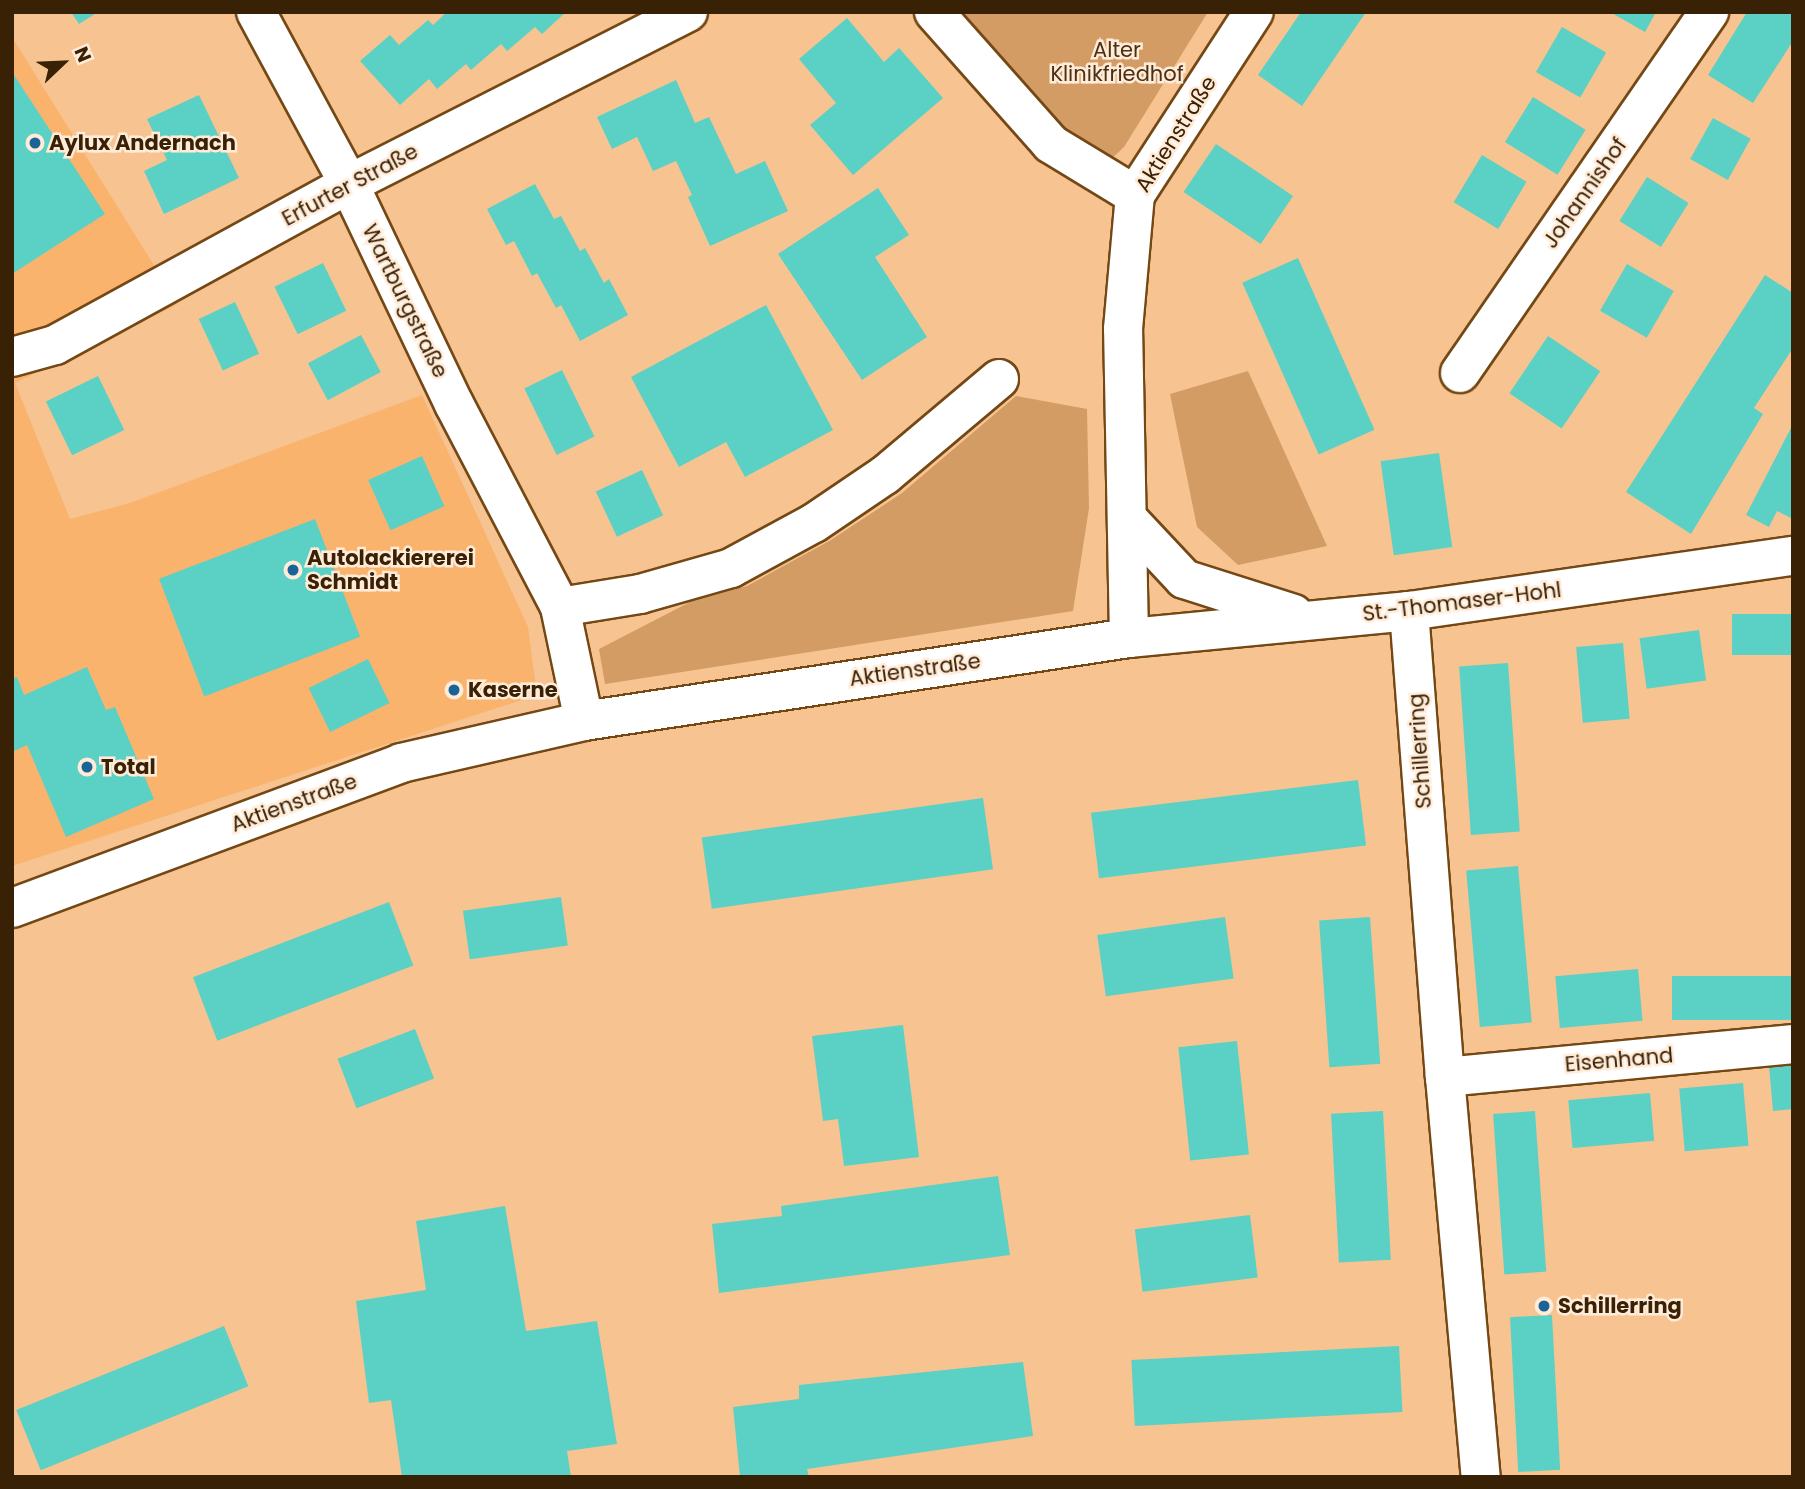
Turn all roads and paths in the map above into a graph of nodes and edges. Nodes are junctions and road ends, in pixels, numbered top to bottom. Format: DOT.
graph roads {
  1 [pos="688,12"];
  2 [pos="934,12"];
  3 [pos="1254,12"];
  4 [pos="1709,12"];
  5 [pos="256,13"];
  6 [pos="349,184"];
  7 [pos="1135,195"];
  8 [pos="12,356"];
  9 [pos="1460,373"];
  10 [pos="999,379"];
  11 [pos="1127,518"];
  12 [pos="1793,556"];
  13 [pos="561,607"];
  14 [pos="1409,611"];
  15 [pos="1310,619"];
  16 [pos="1129,638"];
  17 [pos="584,721"];
  18 [pos="12,908"];
  19 [pos="1793,1044"];
  20 [pos="1445,1077"];
  21 [pos="1481,1477"];
  1 -- 6 [label="street, Erfurter Straße"];
  2 -- 7 [label="street"];
  3 -- 7 [label="street, Aktienstraße"];
  4 -- 9 [label="street, Johannishof"];
  5 -- 6 [label="street, Wartburgstraße"];
  6 -- 8 [label="street, Erfurter Straße"];
  6 -- 13 [label="street, Wartburgstraße"];
  7 -- 11 [label="street, Aktienstraße"];
  10 -- 13 [label="street"];
  11 -- 15 [label="street"];
  11 -- 16 [label="street, Aktienstraße"];
  12 -- 14 [label="street, St.-Thomaser-Hohl"];
  13 -- 17 [label="street"];
  14 -- 15 [label="street, St.-Thomaser-Hohl"];
  14 -- 20 [label="street, Schillerring"];
  15 -- 16 [label="street, St.-Thomaser-Hohl"];
  16 -- 17 [label="street, Aktienstraße"];
  17 -- 18 [label="street, Aktienstraße"];
  19 -- 20 [label="street, Eisenhand"];
  20 -- 21 [label="street, Schillerring"];
}
